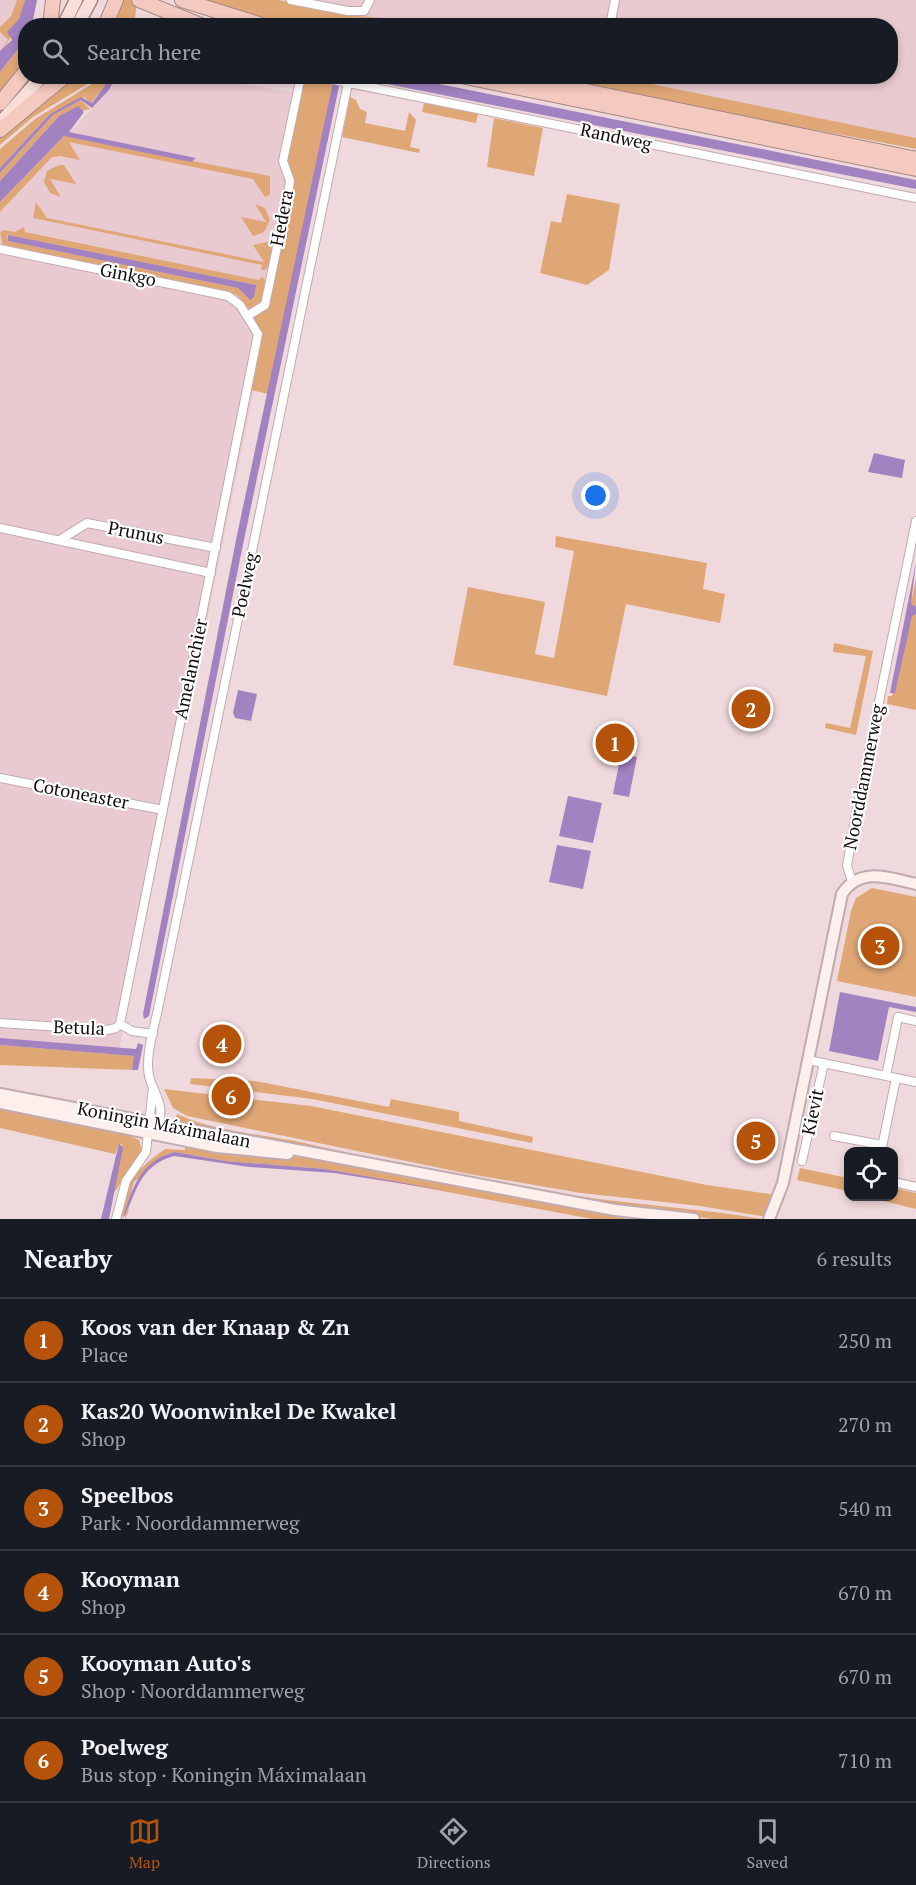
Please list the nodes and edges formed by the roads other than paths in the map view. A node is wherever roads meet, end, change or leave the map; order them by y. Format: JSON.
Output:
{"nodes":[{"id":1,"x":53,"y":0,"type":"edge"},
{"id":2,"x":76,"y":0,"type":"edge"},
{"id":3,"x":91,"y":0,"type":"edge"},
{"id":4,"x":139,"y":0,"type":"edge"},
{"id":5,"x":182,"y":0,"type":"edge"},
{"id":6,"x":291,"y":0,"type":"edge"},
{"id":7,"x":370,"y":0,"type":"edge"},
{"id":8,"x":615,"y":0,"type":"edge"},
{"id":9,"x":115,"y":2,"type":"edge"},
{"id":10,"x":51,"y":18,"type":"edge"},
{"id":11,"x":67,"y":18,"type":"edge"},
{"id":12,"x":81,"y":18,"type":"edge"},
{"id":13,"x":108,"y":18,"type":"edge"},
{"id":14,"x":183,"y":18,"type":"edge"},
{"id":15,"x":239,"y":18,"type":"edge"},
{"id":16,"x":612,"y":18,"type":"edge"},
{"id":17,"x":18,"y":81,"type":"edge"},
{"id":18,"x":23,"y":84,"type":"edge"},
{"id":19,"x":35,"y":84,"type":"edge"},
{"id":20,"x":55,"y":84,"type":"edge"},
{"id":21,"x":299,"y":84,"type":"edge"},
{"id":22,"x":346,"y":84,"type":"edge"},
{"id":23,"x":356,"y":84,"type":"edge"},
{"id":24,"x":500,"y":84,"type":"edge"},
{"id":25,"x":552,"y":84,"type":"edge"},
{"id":26,"x":0,"y":103,"type":"edge"},
{"id":27,"x":0,"y":112,"type":"edge"},
{"id":28,"x":0,"y":123,"type":"edge"},
{"id":29,"x":0,"y":130,"type":"edge"},
{"id":30,"x":916,"y":159,"type":"edge"},
{"id":31,"x":916,"y":169,"type":"edge"},
{"id":32,"x":916,"y":198,"type":"edge"},
{"id":33,"x":0,"y":249,"type":"edge"},
{"id":34,"x":247,"y":316,"type":"junction"},
{"id":35,"x":916,"y":521,"type":"edge"},
{"id":36,"x":0,"y":528,"type":"edge"},
{"id":37,"x":60,"y":540,"type":"junction"},
{"id":38,"x":216,"y":548,"type":"junction"},
{"id":39,"x":211,"y":573,"type":"junction"},
{"id":40,"x":0,"y":778,"type":"edge"},
{"id":41,"x":163,"y":810,"type":"junction"},
{"id":42,"x":852,"y":881,"type":"junction"},
{"id":43,"x":916,"y":884,"type":"edge"},
{"id":44,"x":916,"y":1021,"type":"edge"},
{"id":45,"x":0,"y":1023,"type":"edge"},
{"id":46,"x":120,"y":1024,"type":"junction"},
{"id":47,"x":153,"y":1034,"type":"junction"},
{"id":48,"x":808,"y":1060,"type":"junction"},
{"id":49,"x":824,"y":1063,"type":"junction"},
{"id":50,"x":886,"y":1076,"type":"junction"},
{"id":51,"x":896,"y":1078,"type":"junction"},
{"id":52,"x":916,"y":1082,"type":"edge"},
{"id":53,"x":0,"y":1094,"type":"edge"},
{"id":54,"x":0,"y":1103,"type":"edge"},
{"id":55,"x":152,"y":1126,"type":"junction"},
{"id":56,"x":834,"y":1136,"type":"dead end"},
{"id":57,"x":877,"y":1147,"type":"edge"},
{"id":58,"x":881,"y":1147,"type":"edge"},
{"id":59,"x":802,"y":1161,"type":"dead end"},
{"id":60,"x":898,"y":1183,"type":"edge"},
{"id":61,"x":916,"y":1187,"type":"edge"},
{"id":62,"x":777,"y":1206,"type":"junction"},
{"id":63,"x":615,"y":1210,"type":"junction"},
{"id":64,"x":116,"y":1219,"type":"edge"},
{"id":65,"x":644,"y":1219,"type":"edge"},
{"id":66,"x":694,"y":1219,"type":"edge"},
{"id":67,"x":770,"y":1219,"type":"edge"},
{"id":68,"x":776,"y":1219,"type":"edge"}],
"edges":[{"from":1,"to":10,"type":"highway"},
{"from":2,"to":11,"type":"main road"},
{"from":3,"to":12,"type":"main road"},
{"from":4,"to":14,"type":"highway"},
{"from":5,"to":15,"type":"highway"},
{"from":6,"to":7,"type":"street"},
{"from":8,"to":16,"type":"street"},
{"from":9,"to":13,"type":"highway"},
{"from":17,"to":26,"type":"highway"},
{"from":18,"to":27,"type":"main road"},
{"from":19,"to":28,"type":"main road"},
{"from":20,"to":29,"type":"highway"},
{"from":21,"to":34,"type":"street","name":"Hedera"},
{"from":22,"to":47,"type":"street","name":"Poelweg"},
{"from":23,"to":32,"type":"street","name":"Randweg"},
{"from":24,"to":31,"type":"highway"},
{"from":25,"to":30,"type":"highway"},
{"from":33,"to":34,"type":"street","name":"Ginkgo"},
{"from":34,"to":38,"type":"street","name":"Amelanchier"},
{"from":35,"to":42,"type":"street","name":"Noorddammerweg"},
{"from":36,"to":37,"type":"street","name":"Prunus"},
{"from":37,"to":38,"type":"street","name":"Prunus"},
{"from":37,"to":39,"type":"street","name":"Prunus"},
{"from":38,"to":39,"type":"street","name":"Amelanchier"},
{"from":39,"to":41,"type":"street","name":"Amelanchier"},
{"from":40,"to":41,"type":"street","name":"Cotoneaster"},
{"from":41,"to":46,"type":"street","name":"Amelanchier"},
{"from":42,"to":43,"type":"main road"},
{"from":42,"to":48,"type":"main road"},
{"from":44,"to":50,"type":"street"},
{"from":45,"to":46,"type":"street","name":"Betula"},
{"from":46,"to":47,"type":"street","name":"Betula"},
{"from":47,"to":55,"type":"street","name":"Poelweg"},
{"from":48,"to":49,"type":"street"},
{"from":48,"to":62,"type":"main road"},
{"from":49,"to":50,"type":"street"},
{"from":49,"to":59,"type":"street","name":"Kievit"},
{"from":50,"to":51,"type":"street"},
{"from":51,"to":52,"type":"street"},
{"from":51,"to":58,"type":"street"},
{"from":53,"to":55,"type":"main road","name":"Koningin Máximalaan"},
{"from":54,"to":55,"type":"main road","name":"Koningin Máximalaan"},
{"from":55,"to":63,"type":"main road","name":"Koningin Máximalaan"},
{"from":55,"to":64,"type":"street","name":"Poelweg"},
{"from":56,"to":57,"type":"street"},
{"from":60,"to":61,"type":"street"},
{"from":62,"to":67,"type":"main road"},
{"from":62,"to":68,"type":"main road"},
{"from":63,"to":65,"type":"main road","name":"Koningin Máximalaan"},
{"from":63,"to":66,"type":"main road","name":"Koningin Máximalaan"}]}
